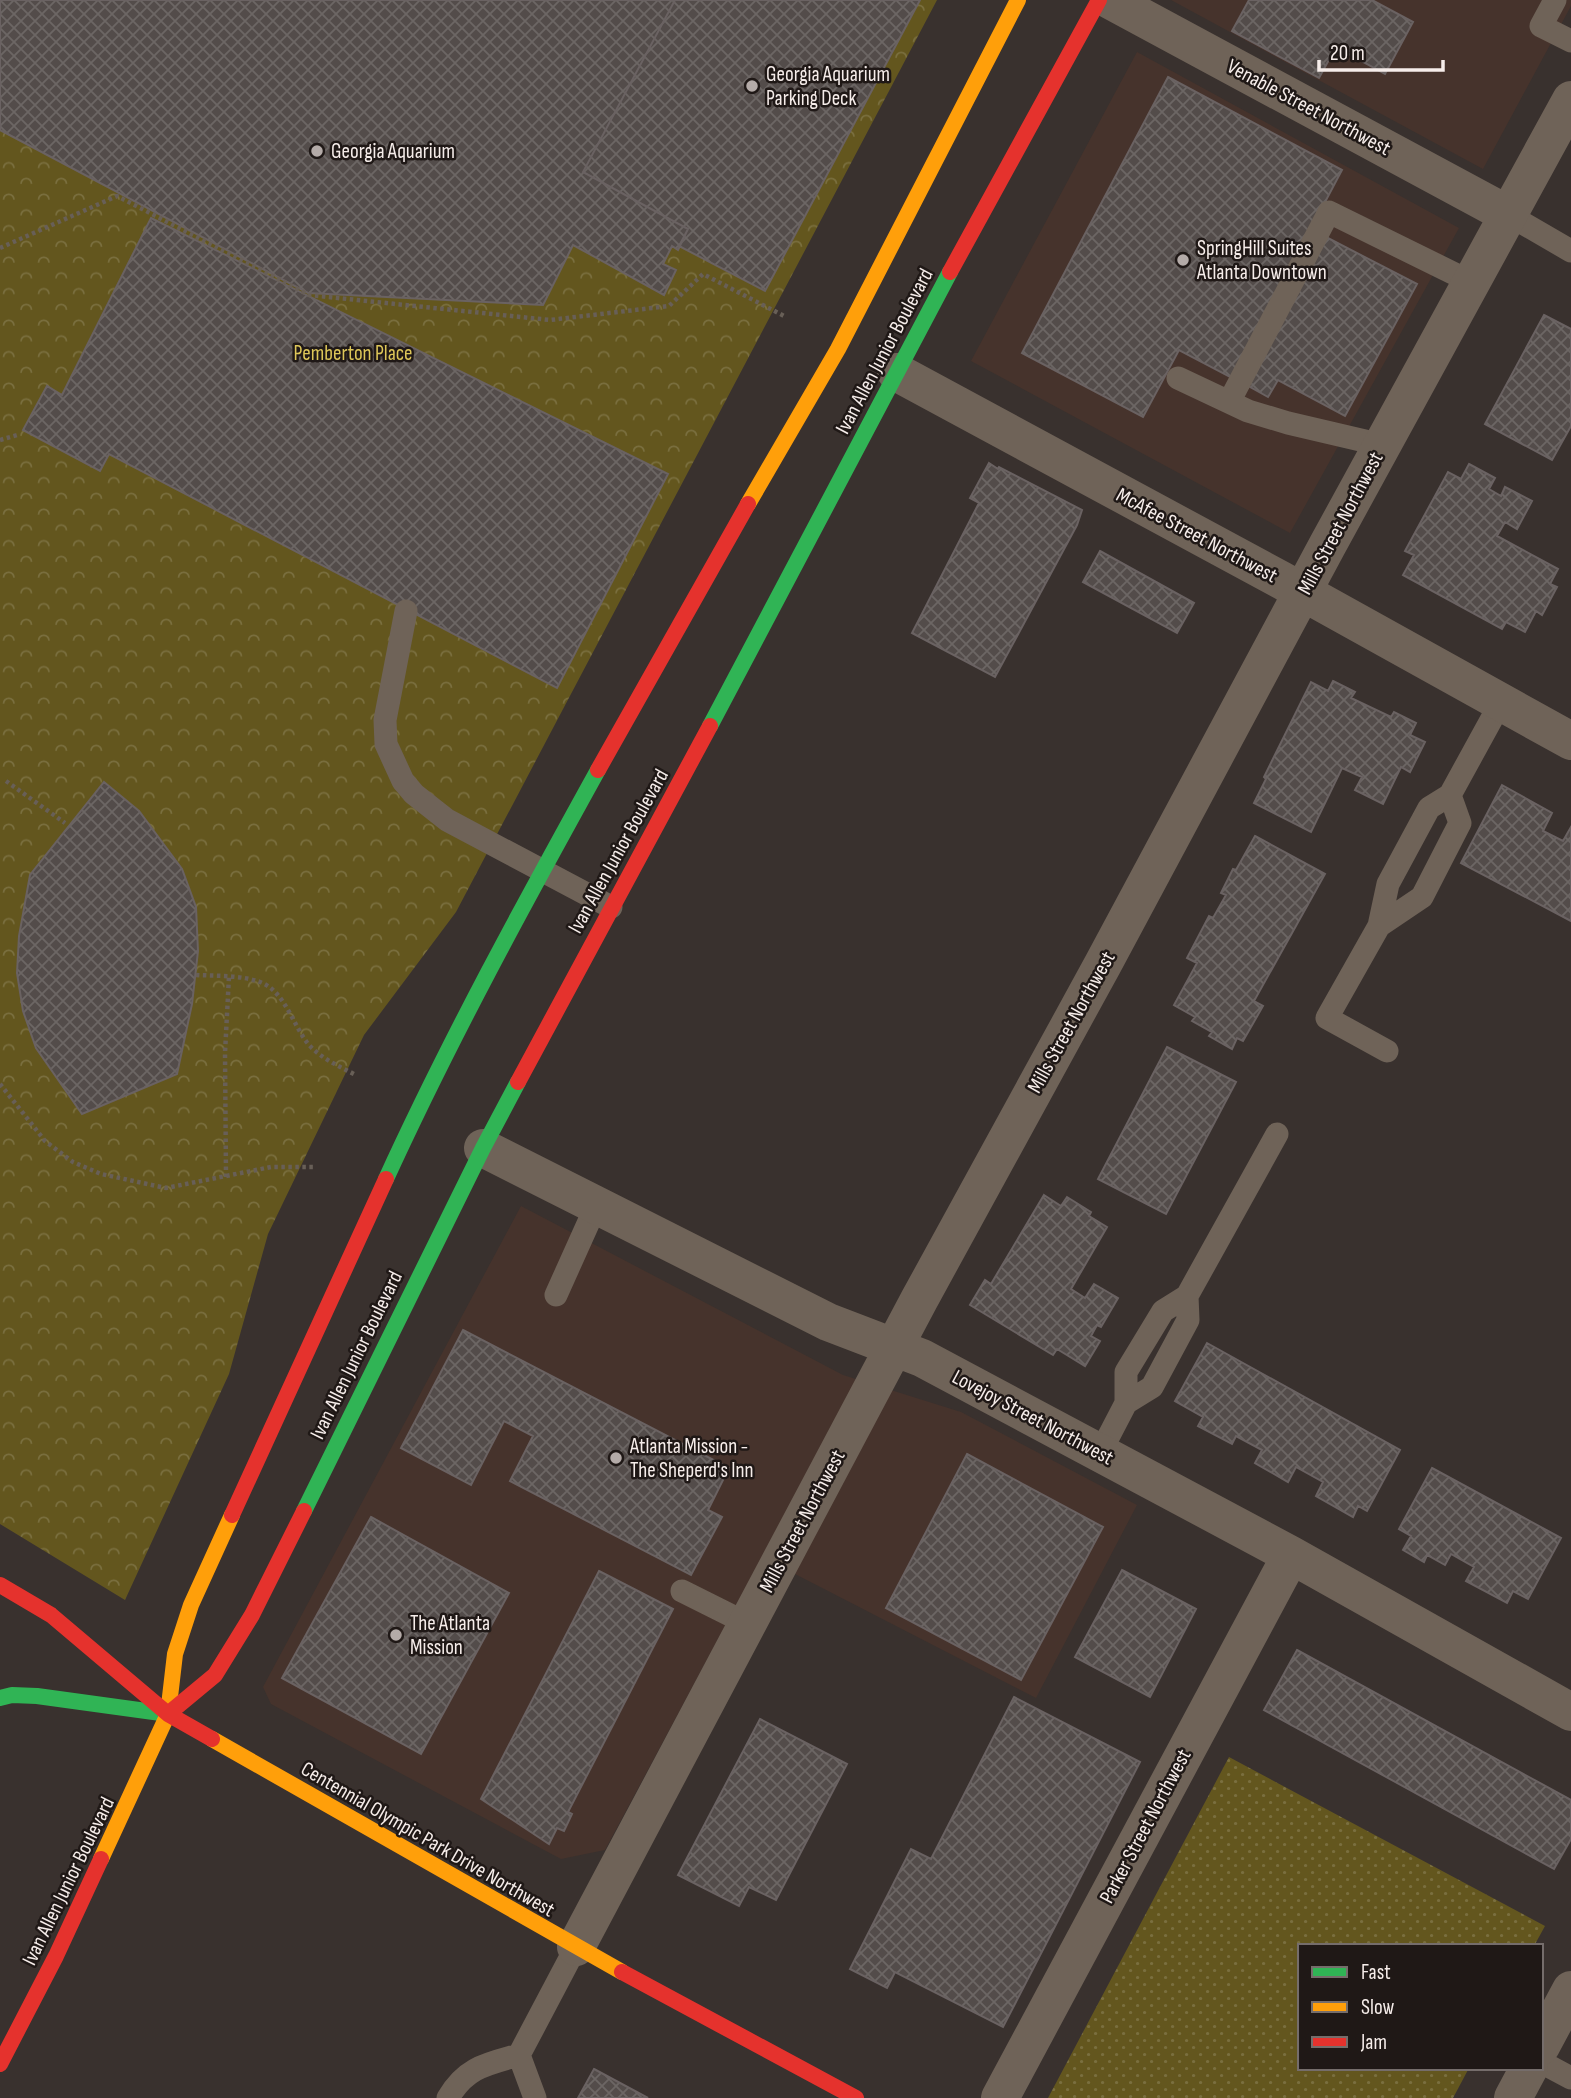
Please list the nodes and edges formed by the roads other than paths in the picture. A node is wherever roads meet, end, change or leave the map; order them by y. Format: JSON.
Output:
{"nodes":[{"id":1,"x":1018,"y":0,"type":"edge"},
{"id":2,"x":1099,"y":0,"type":"edge"},
{"id":3,"x":1110,"y":0,"type":"edge"},
{"id":4,"x":1555,"y":0,"type":"edge"},
{"id":5,"x":1571,"y":41,"type":"edge"},
{"id":6,"x":1571,"y":100,"type":"edge"},
{"id":7,"x":1507,"y":214,"type":"junction"},
{"id":8,"x":1571,"y":251,"type":"edge"},
{"id":9,"x":1471,"y":282,"type":"junction"},
{"id":10,"x":896,"y":372,"type":"junction"},
{"id":11,"x":1178,"y":378,"type":"dead end"},
{"id":12,"x":1229,"y":402,"type":"junction"},
{"id":13,"x":1382,"y":446,"type":"junction"},
{"id":14,"x":1303,"y":592,"type":"junction"},
{"id":15,"x":406,"y":611,"type":"dead end"},
{"id":16,"x":1501,"y":702,"type":"junction"},
{"id":17,"x":1571,"y":741,"type":"edge"},
{"id":18,"x":1450,"y":795,"type":"junction"},
{"id":19,"x":542,"y":871,"type":"junction"},
{"id":20,"x":611,"y":907,"type":"junction"},
{"id":21,"x":1379,"y":926,"type":"junction"},
{"id":22,"x":1387,"y":1051,"type":"dead end"},
{"id":23,"x":1277,"y":1134,"type":"dead end"},
{"id":24,"x":483,"y":1148,"type":"junction"},
{"id":25,"x":596,"y":1206,"type":"junction"},
{"id":26,"x":556,"y":1295,"type":"dead end"},
{"id":27,"x":894,"y":1347,"type":"junction"},
{"id":28,"x":1100,"y":1453,"type":"junction"},
{"id":29,"x":1291,"y":1555,"type":"junction"},
{"id":30,"x":0,"y":1585,"type":"edge"},
{"id":31,"x":682,"y":1591,"type":"dead end"},
{"id":32,"x":748,"y":1624,"type":"junction"},
{"id":33,"x":0,"y":1698,"type":"edge"},
{"id":34,"x":1571,"y":1712,"type":"edge"},
{"id":35,"x":168,"y":1714,"type":"junction"},
{"id":36,"x":576,"y":1947,"type":"junction"},
{"id":37,"x":1571,"y":1990,"type":"edge"},
{"id":38,"x":1543,"y":2042,"type":"edge"},
{"id":39,"x":519,"y":2055,"type":"junction"},
{"id":40,"x":1543,"y":2063,"type":"edge"},
{"id":41,"x":0,"y":2064,"type":"edge"},
{"id":42,"x":1529,"y":2070,"type":"edge"},
{"id":43,"x":815,"y":2076,"type":"junction"},
{"id":44,"x":1571,"y":2078,"type":"edge"},
{"id":45,"x":448,"y":2098,"type":"edge"},
{"id":46,"x":535,"y":2098,"type":"edge"},
{"id":47,"x":804,"y":2098,"type":"edge"},
{"id":48,"x":856,"y":2098,"type":"edge"},
{"id":49,"x":1000,"y":2098,"type":"edge"},
{"id":50,"x":1513,"y":2098,"type":"edge"}],
"edges":[{"from":1,"to":19,"type":"main road","name":"Ivan Allen Junior Boulevard"},
{"from":2,"to":10,"type":"main road","name":"Ivan Allen Junior Boulevard"},
{"from":3,"to":7,"type":"street","name":"Venable Street Northwest"},
{"from":4,"to":5,"type":"lane"},
{"from":6,"to":7,"type":"street","name":"Mills Street Northwest"},
{"from":7,"to":8,"type":"lane"},
{"from":7,"to":9,"type":"street","name":"Mills Street Northwest"},
{"from":9,"to":12,"type":"lane"},
{"from":9,"to":13,"type":"street","name":"Mills Street Northwest"},
{"from":10,"to":14,"type":"street","name":"McAfee Street Northwest"},
{"from":10,"to":20,"type":"main road","name":"Ivan Allen Junior Boulevard"},
{"from":11,"to":12,"type":"lane"},
{"from":12,"to":13,"type":"lane"},
{"from":13,"to":14,"type":"street","name":"Mills Street Northwest"},
{"from":14,"to":16,"type":"street","name":"McAfee Street Northwest"},
{"from":14,"to":27,"type":"street","name":"Mills Street Northwest"},
{"from":15,"to":19,"type":"lane"},
{"from":16,"to":17,"type":"street","name":"McAfee Street Northwest"},
{"from":16,"to":18,"type":"lane"},
{"from":18,"to":21,"type":"lane"},
{"from":18,"to":21,"type":"lane"},
{"from":19,"to":20,"type":"lane"},
{"from":19,"to":35,"type":"main road","name":"Ivan Allen Junior Boulevard"},
{"from":20,"to":24,"type":"main road","name":"Ivan Allen Junior Boulevard"},
{"from":21,"to":22,"type":"lane"},
{"from":23,"to":28,"type":"lane"},
{"from":24,"to":25,"type":"street","name":"Lovejoy Street Northwest"},
{"from":24,"to":35,"type":"main road","name":"Ivan Allen Junior Boulevard"},
{"from":25,"to":26,"type":"lane"},
{"from":25,"to":27,"type":"street","name":"Lovejoy Street Northwest"},
{"from":27,"to":28,"type":"street","name":"Lovejoy Street Northwest"},
{"from":27,"to":32,"type":"street","name":"Mills Street Northwest"},
{"from":28,"to":29,"type":"street","name":"Lovejoy Street Northwest"},
{"from":29,"to":34,"type":"street","name":"Lovejoy Street Northwest"},
{"from":29,"to":49,"type":"street","name":"Parker Street Northwest"},
{"from":30,"to":35,"type":"main road","name":"Centennial Olympic Park Drive Northwest"},
{"from":31,"to":32,"type":"lane"},
{"from":32,"to":36,"type":"street","name":"Mills Street Northwest"},
{"from":33,"to":35,"type":"main road"},
{"from":35,"to":36,"type":"main road","name":"Centennial Olympic Park Drive Northwest"},
{"from":35,"to":41,"type":"main road","name":"Ivan Allen Junior Boulevard"},
{"from":36,"to":39,"type":"lane"},
{"from":36,"to":43,"type":"main road","name":"Centennial Olympic Park Drive Northwest"},
{"from":37,"to":38,"type":"street"},
{"from":39,"to":45,"type":"lane"},
{"from":39,"to":46,"type":"lane"},
{"from":40,"to":44,"type":"lane"},
{"from":42,"to":50,"type":"street"},
{"from":43,"to":47,"type":"lane"},
{"from":43,"to":48,"type":"main road","name":"Centennial Olympic Park Drive Northwest"}]}
